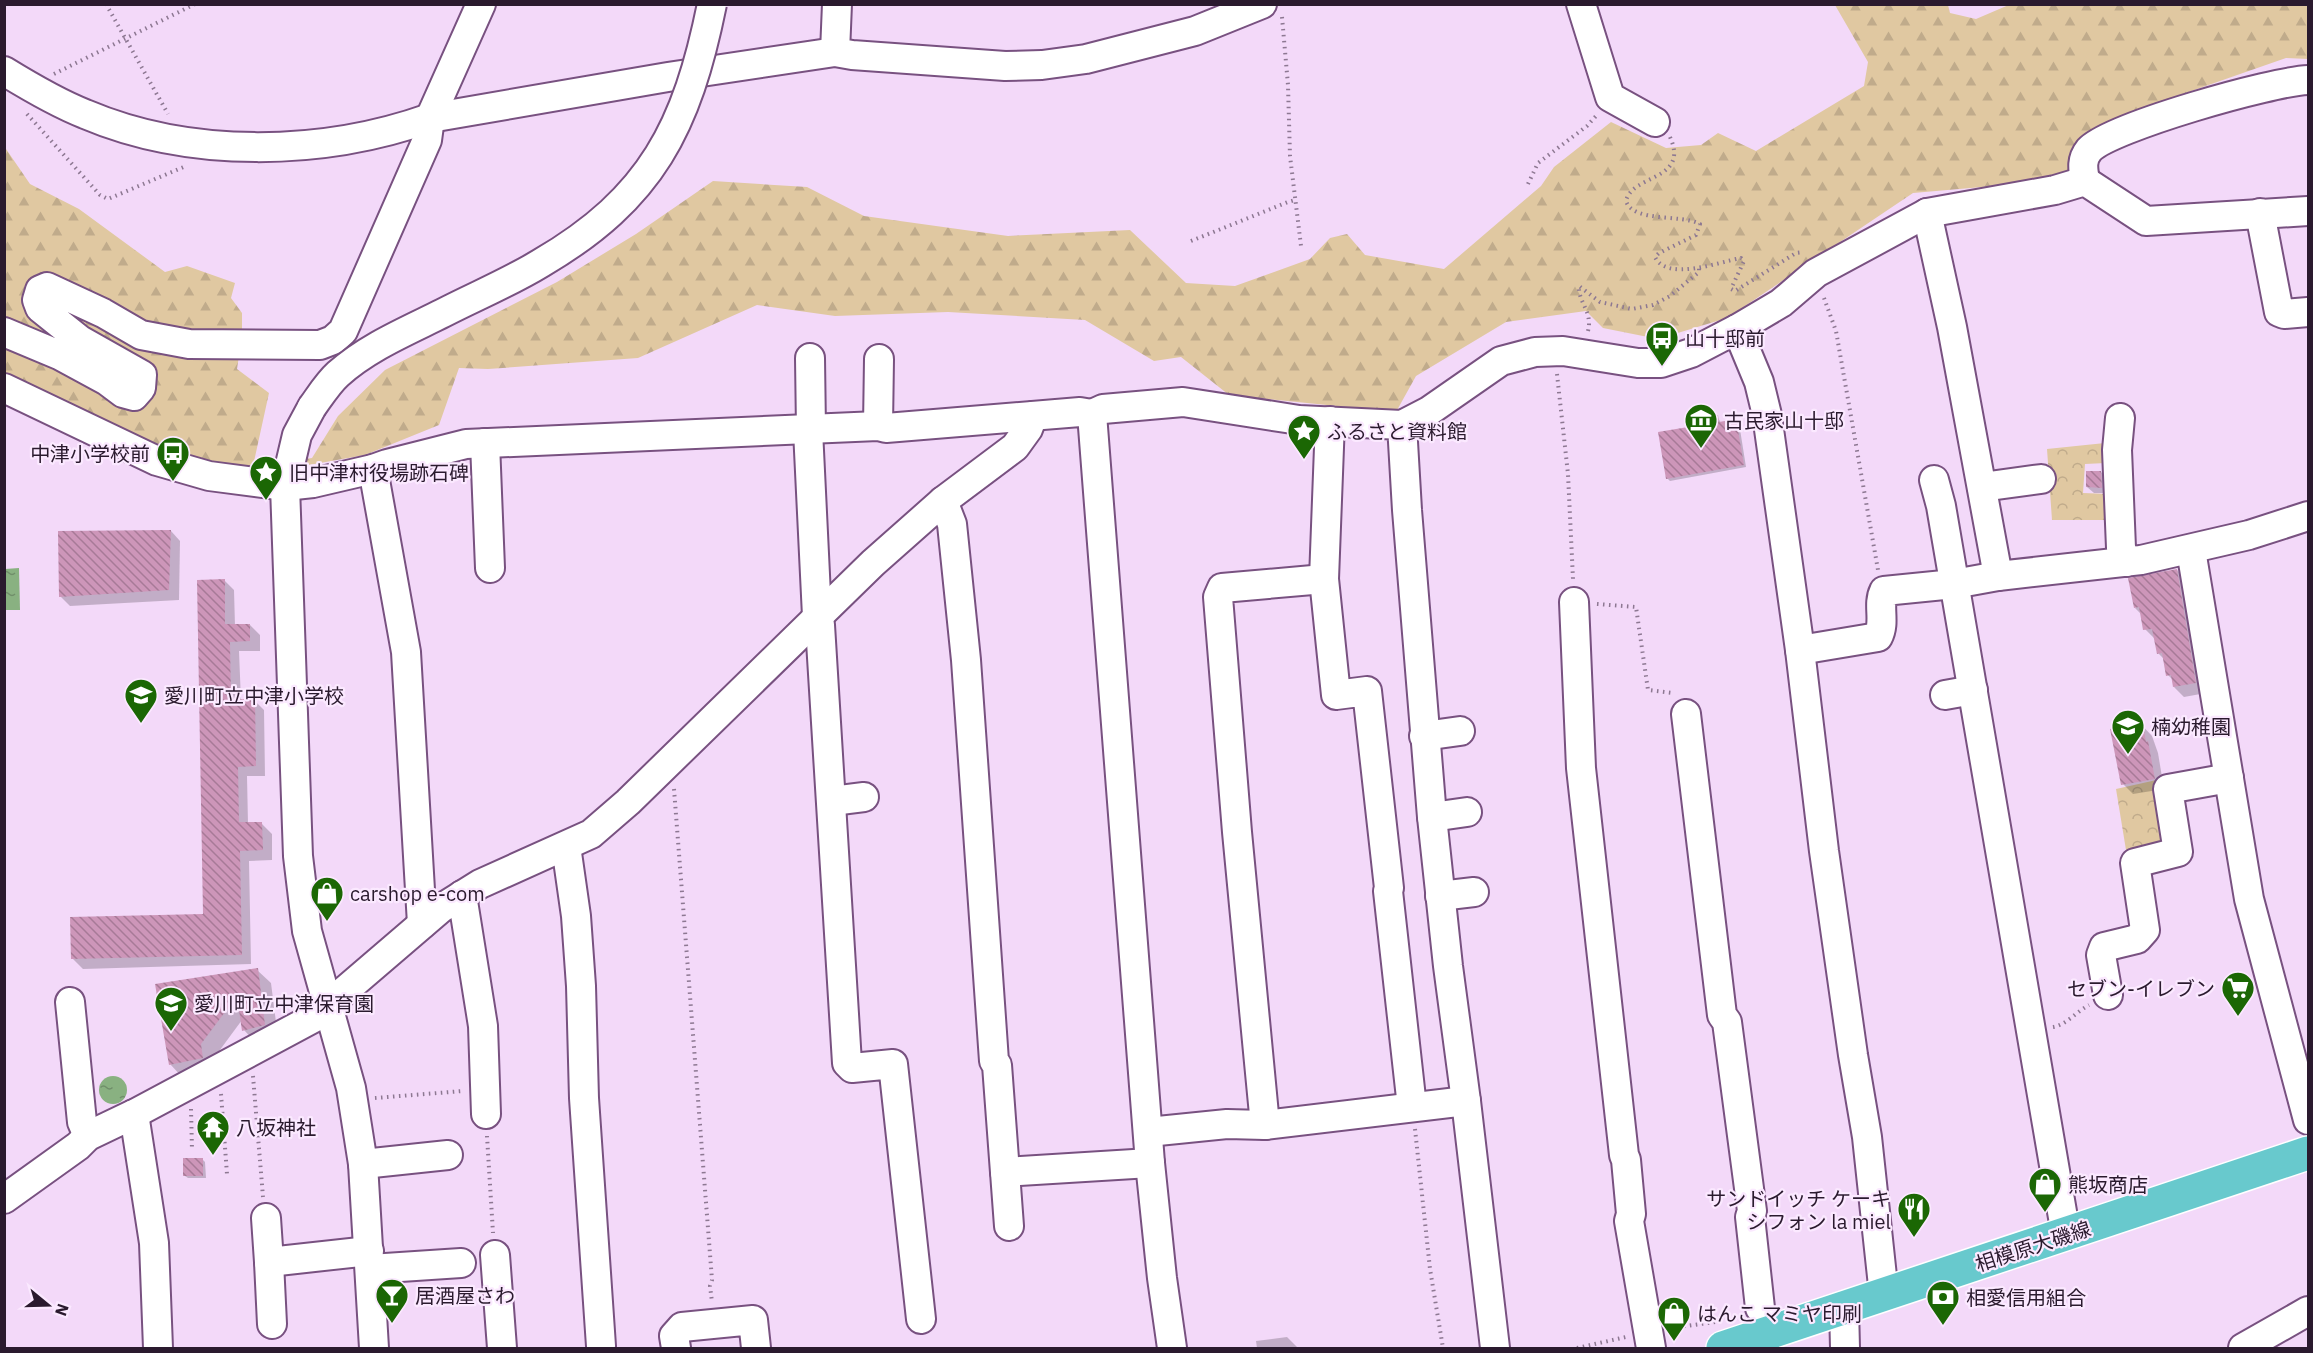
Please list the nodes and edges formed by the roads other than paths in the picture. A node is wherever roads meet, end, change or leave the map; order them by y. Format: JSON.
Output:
{"nodes":[{"id":1,"x":481,"y":4,"type":"edge"},
{"id":2,"x":712,"y":4,"type":"edge"},
{"id":3,"x":837,"y":4,"type":"edge"},
{"id":4,"x":1581,"y":4,"type":"edge"},
{"id":5,"x":1272,"y":10,"type":"edge"},
{"id":6,"x":835,"y":52,"type":"junction"},
{"id":7,"x":4,"y":70,"type":"edge"},
{"id":8,"x":2308,"y":80,"type":"edge"},
{"id":9,"x":430,"y":118,"type":"junction"},
{"id":10,"x":1655,"y":122,"type":"road end"},
{"id":11,"x":2085,"y":181,"type":"junction"},
{"id":12,"x":2308,"y":211,"type":"edge"},
{"id":13,"x":1927,"y":213,"type":"junction"},
{"id":14,"x":2260,"y":213,"type":"junction"},
{"id":15,"x":2308,"y":312,"type":"edge"},
{"id":16,"x":1737,"y":329,"type":"junction"},
{"id":17,"x":4,"y":332,"type":"edge"},
{"id":18,"x":879,"y":359,"type":"dead end"},
{"id":19,"x":814,"y":362,"type":"dead end"},
{"id":20,"x":7,"y":384,"type":"edge"},
{"id":21,"x":1092,"y":414,"type":"junction"},
{"id":22,"x":1033,"y":416,"type":"junction"},
{"id":23,"x":1330,"y":421,"type":"junction"},
{"id":24,"x":1402,"y":425,"type":"junction"},
{"id":25,"x":878,"y":426,"type":"junction"},
{"id":26,"x":809,"y":430,"type":"junction"},
{"id":27,"x":2125,"y":430,"type":"dead end"},
{"id":28,"x":485,"y":443,"type":"junction"},
{"id":29,"x":373,"y":469,"type":"junction"},
{"id":30,"x":2041,"y":479,"type":"dead end"},
{"id":31,"x":1934,"y":480,"type":"dead end"},
{"id":32,"x":285,"y":486,"type":"junction"},
{"id":33,"x":1982,"y":487,"type":"junction"},
{"id":34,"x":943,"y":501,"type":"junction"},
{"id":35,"x":2308,"y":516,"type":"edge"},
{"id":36,"x":2191,"y":550,"type":"junction"},
{"id":37,"x":494,"y":556,"type":"dead end"},
{"id":38,"x":2126,"y":562,"type":"junction"},
{"id":39,"x":1998,"y":576,"type":"junction"},
{"id":40,"x":1324,"y":579,"type":"junction"},
{"id":41,"x":1954,"y":584,"type":"junction"},
{"id":42,"x":1574,"y":602,"type":"road end"},
{"id":43,"x":817,"y":616,"type":"junction"},
{"id":44,"x":1800,"y":650,"type":"junction"},
{"id":45,"x":1973,"y":690,"type":"junction"},
{"id":46,"x":1945,"y":695,"type":"dead end"},
{"id":47,"x":1686,"y":714,"type":"road end"},
{"id":48,"x":1460,"y":731,"type":"dead end"},
{"id":49,"x":1424,"y":736,"type":"junction"},
{"id":50,"x":2229,"y":778,"type":"junction"},
{"id":51,"x":864,"y":797,"type":"dead end"},
{"id":52,"x":832,"y":801,"type":"junction"},
{"id":53,"x":1467,"y":812,"type":"dead end"},
{"id":54,"x":1432,"y":817,"type":"junction"},
{"id":55,"x":566,"y":846,"type":"junction"},
{"id":56,"x":1474,"y":892,"type":"dead end"},
{"id":57,"x":462,"y":895,"type":"junction"},
{"id":58,"x":1440,"y":896,"type":"junction"},
{"id":59,"x":422,"y":924,"type":"junction"},
{"id":60,"x":2108,"y":995,"type":"road end"},
{"id":61,"x":70,"y":1002,"type":"dead end"},
{"id":62,"x":328,"y":1005,"type":"junction"},
{"id":63,"x":1466,"y":1101,"type":"junction"},
{"id":64,"x":485,"y":1102,"type":"road end"},
{"id":65,"x":1412,"y":1107,"type":"junction"},
{"id":66,"x":134,"y":1114,"type":"junction"},
{"id":67,"x":2308,"y":1120,"type":"edge"},
{"id":68,"x":1265,"y":1125,"type":"junction"},
{"id":69,"x":1148,"y":1132,"type":"junction"},
{"id":70,"x":88,"y":1136,"type":"junction"},
{"id":71,"x":2308,"y":1154,"type":"edge"},
{"id":72,"x":448,"y":1155,"type":"dead end"},
{"id":73,"x":1150,"y":1163,"type":"junction"},
{"id":74,"x":363,"y":1164,"type":"junction"},
{"id":75,"x":1005,"y":1172,"type":"junction"},
{"id":76,"x":4,"y":1199,"type":"edge"},
{"id":77,"x":266,"y":1218,"type":"road end"},
{"id":78,"x":1009,"y":1226,"type":"dead end"},
{"id":79,"x":2066,"y":1235,"type":"junction"},
{"id":80,"x":495,"y":1255,"type":"road end"},
{"id":81,"x":369,"y":1260,"type":"junction"},
{"id":82,"x":269,"y":1262,"type":"junction"},
{"id":83,"x":452,"y":1268,"type":"dead end"},
{"id":84,"x":1884,"y":1295,"type":"junction"},
{"id":85,"x":915,"y":1307,"type":"dead end"},
{"id":86,"x":1844,"y":1307,"type":"junction"},
{"id":87,"x":1760,"y":1308,"type":"dead end"},
{"id":88,"x":2308,"y":1311,"type":"edge"},
{"id":89,"x":272,"y":1324,"type":"dead end"},
{"id":90,"x":502,"y":1345,"type":"edge"},
{"id":91,"x":601,"y":1346,"type":"dead end"},
{"id":92,"x":158,"y":1348,"type":"edge"},
{"id":93,"x":374,"y":1348,"type":"edge"},
{"id":94,"x":676,"y":1348,"type":"edge"},
{"id":95,"x":756,"y":1348,"type":"edge"},
{"id":96,"x":1172,"y":1348,"type":"edge"},
{"id":97,"x":1495,"y":1348,"type":"edge"},
{"id":98,"x":1651,"y":1348,"type":"edge"},
{"id":99,"x":1723,"y":1348,"type":"edge"},
{"id":100,"x":1845,"y":1348,"type":"edge"},
{"id":101,"x":2243,"y":1348,"type":"edge"}],
"edges":[{"from":1,"to":9,"type":"street"},
{"from":2,"to":32,"type":"street","bridge":true},
{"from":3,"to":6,"type":"street"},
{"from":4,"to":10,"type":"street"},
{"from":5,"to":6,"type":"street"},
{"from":6,"to":9,"type":"street"},
{"from":7,"to":9,"type":"street"},
{"from":8,"to":11,"type":"street"},
{"from":9,"to":17,"type":"street"},
{"from":11,"to":13,"type":"street"},
{"from":11,"to":14,"type":"street"},
{"from":12,"to":14,"type":"street"},
{"from":13,"to":16,"type":"street"},
{"from":13,"to":33,"type":"street"},
{"from":14,"to":15,"type":"street"},
{"from":16,"to":24,"type":"street"},
{"from":16,"to":44,"type":"street"},
{"from":18,"to":25,"type":"street"},
{"from":19,"to":26,"type":"street"},
{"from":20,"to":32,"type":"street"},
{"from":21,"to":22,"type":"street"},
{"from":21,"to":23,"type":"street"},
{"from":21,"to":69,"type":"street"},
{"from":22,"to":25,"type":"street"},
{"from":22,"to":34,"type":"street"},
{"from":23,"to":24,"type":"street"},
{"from":23,"to":40,"type":"street"},
{"from":24,"to":49,"type":"street"},
{"from":25,"to":26,"type":"street"},
{"from":26,"to":28,"type":"street"},
{"from":26,"to":43,"type":"street"},
{"from":27,"to":38,"type":"street"},
{"from":28,"to":29,"type":"street"},
{"from":28,"to":37,"type":"street"},
{"from":29,"to":32,"type":"street"},
{"from":29,"to":59,"type":"street"},
{"from":30,"to":33,"type":"street"},
{"from":31,"to":41,"type":"street"},
{"from":32,"to":62,"type":"street"},
{"from":33,"to":39,"type":"street"},
{"from":34,"to":43,"type":"street"},
{"from":34,"to":75,"type":"street"},
{"from":35,"to":36,"type":"street"},
{"from":36,"to":38,"type":"street"},
{"from":36,"to":50,"type":"street"},
{"from":38,"to":39,"type":"street"},
{"from":39,"to":41,"type":"street"},
{"from":40,"to":65,"type":"street"},
{"from":40,"to":68,"type":"street"},
{"from":41,"to":44,"type":"street"},
{"from":41,"to":45,"type":"street"},
{"from":42,"to":98,"type":"street"},
{"from":43,"to":52,"type":"street"},
{"from":43,"to":55,"type":"street"},
{"from":44,"to":84,"type":"street"},
{"from":45,"to":46,"type":"street"},
{"from":45,"to":79,"type":"street"},
{"from":47,"to":87,"type":"street"},
{"from":48,"to":49,"type":"street"},
{"from":49,"to":54,"type":"street"},
{"from":50,"to":60,"type":"street"},
{"from":50,"to":67,"type":"street"},
{"from":51,"to":52,"type":"street"},
{"from":52,"to":85,"type":"street"},
{"from":53,"to":54,"type":"street"},
{"from":54,"to":58,"type":"street"},
{"from":55,"to":57,"type":"street"},
{"from":55,"to":91,"type":"street"},
{"from":56,"to":58,"type":"street"},
{"from":57,"to":59,"type":"street"},
{"from":57,"to":64,"type":"street"},
{"from":58,"to":63,"type":"street"},
{"from":59,"to":62,"type":"street"},
{"from":61,"to":70,"type":"street"},
{"from":62,"to":66,"type":"street"},
{"from":62,"to":74,"type":"street"},
{"from":63,"to":65,"type":"street"},
{"from":63,"to":97,"type":"street"},
{"from":65,"to":68,"type":"street"},
{"from":66,"to":70,"type":"street"},
{"from":66,"to":92,"type":"street"},
{"from":68,"to":69,"type":"street"},
{"from":69,"to":73,"type":"street"},
{"from":70,"to":76,"type":"street"},
{"from":71,"to":79,"type":"main road","name":"相模原大磯線"},
{"from":72,"to":74,"type":"street"},
{"from":73,"to":75,"type":"street"},
{"from":73,"to":96,"type":"street"},
{"from":74,"to":81,"type":"street"},
{"from":75,"to":78,"type":"street"},
{"from":77,"to":82,"type":"street"},
{"from":79,"to":84,"type":"main road","name":"相模原大磯線"},
{"from":80,"to":90,"type":"street"},
{"from":81,"to":82,"type":"street"},
{"from":81,"to":83,"type":"street"},
{"from":81,"to":93,"type":"street"},
{"from":82,"to":89,"type":"street"},
{"from":84,"to":86,"type":"main road","name":"相模原大磯線"},
{"from":86,"to":99,"type":"main road","name":"相模原大磯線"},
{"from":86,"to":100,"type":"street"},
{"from":88,"to":101,"type":"street"},
{"from":94,"to":95,"type":"street"}]}
